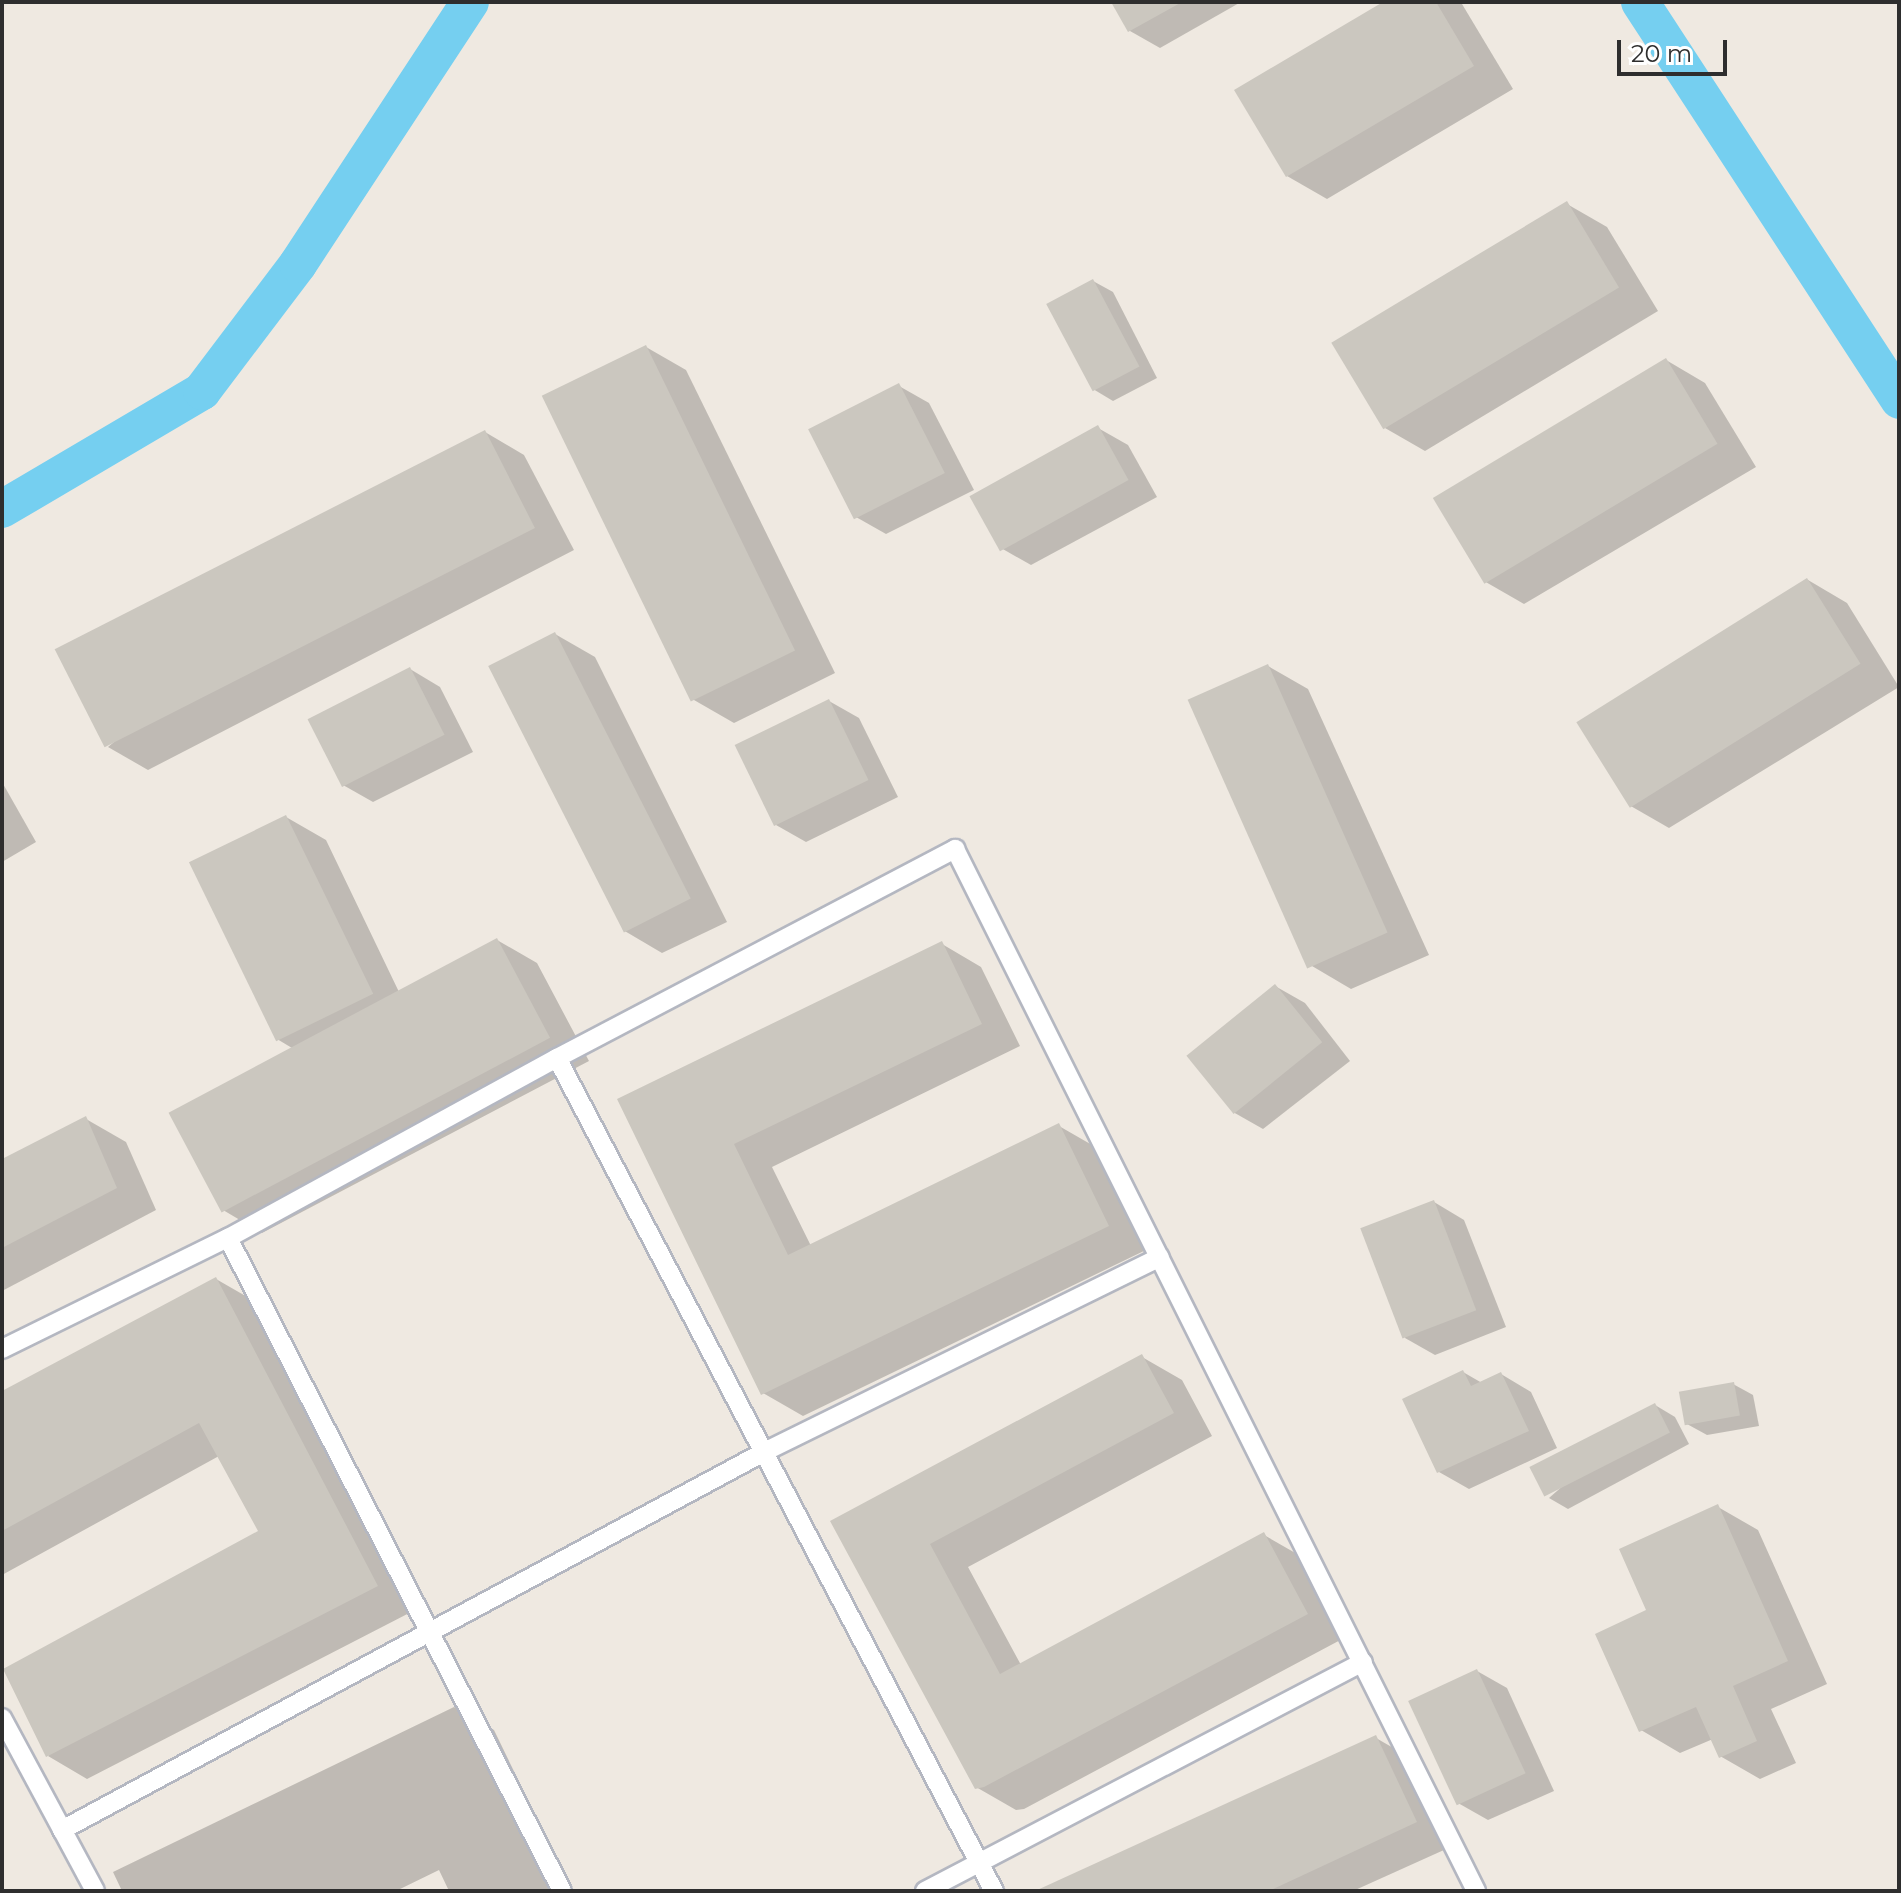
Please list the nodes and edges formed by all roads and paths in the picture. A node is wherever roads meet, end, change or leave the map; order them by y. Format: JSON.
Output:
{"nodes":[{"id":1,"x":557,"y":1058,"type":"junction"},
{"id":2,"x":228,"y":1238,"type":"junction"},
{"id":3,"x":1160,"y":1257,"type":"junction"},
{"id":4,"x":2,"y":1349,"type":"edge"},
{"id":5,"x":764,"y":1452,"type":"junction"},
{"id":6,"x":430,"y":1634,"type":"junction"},
{"id":7,"x":1363,"y":1662,"type":"junction"},
{"id":8,"x":2,"y":1718,"type":"edge"},
{"id":9,"x":62,"y":1830,"type":"junction"},
{"id":10,"x":979,"y":1863,"type":"junction"},
{"id":11,"x":95,"y":1891,"type":"edge"},
{"id":12,"x":562,"y":1891,"type":"edge"},
{"id":13,"x":925,"y":1891,"type":"edge"},
{"id":14,"x":994,"y":1891,"type":"edge"},
{"id":15,"x":1476,"y":1891,"type":"edge"}],
"edges":[{"from":1,"to":2,"type":"lane"},
{"from":1,"to":3,"type":"lane"},
{"from":1,"to":5,"type":"lane"},
{"from":2,"to":4,"type":"lane"},
{"from":2,"to":6,"type":"lane"},
{"from":3,"to":5,"type":"lane"},
{"from":3,"to":7,"type":"lane"},
{"from":5,"to":6,"type":"lane"},
{"from":5,"to":10,"type":"lane"},
{"from":6,"to":9,"type":"lane"},
{"from":6,"to":12,"type":"lane"},
{"from":7,"to":10,"type":"lane"},
{"from":7,"to":15,"type":"lane"},
{"from":8,"to":9,"type":"lane"},
{"from":9,"to":11,"type":"lane"},
{"from":10,"to":13,"type":"lane"},
{"from":10,"to":14,"type":"lane"}]}
